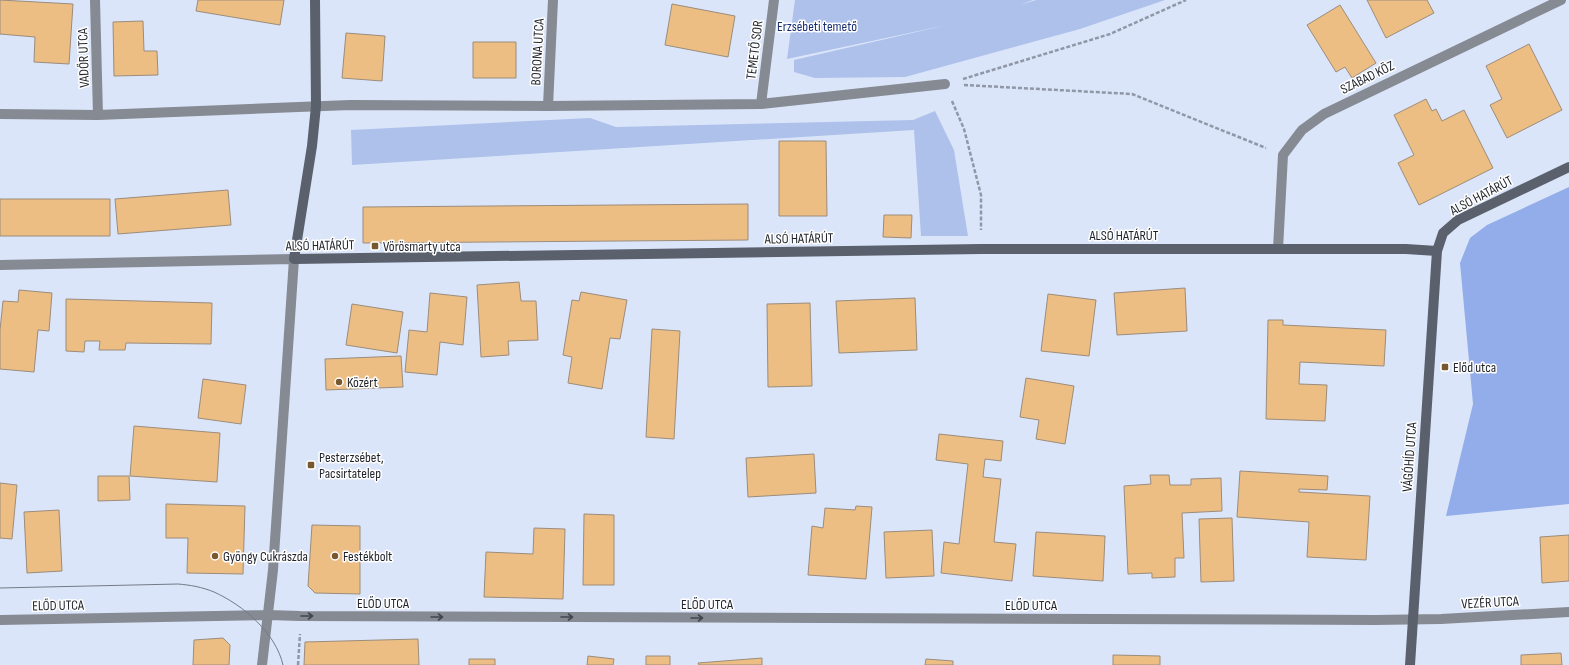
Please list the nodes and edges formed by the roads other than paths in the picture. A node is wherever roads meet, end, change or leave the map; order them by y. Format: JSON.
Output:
{"nodes":[{"id":1,"x":96,"y":0,"type":"edge"},
{"id":2,"x":315,"y":0,"type":"edge"},
{"id":3,"x":553,"y":0,"type":"edge"},
{"id":4,"x":774,"y":0,"type":"edge"},
{"id":5,"x":1561,"y":0,"type":"edge"},
{"id":6,"x":945,"y":84,"type":"road end"},
{"id":7,"x":761,"y":104,"type":"junction"},
{"id":8,"x":316,"y":106,"type":"junction"},
{"id":9,"x":548,"y":106,"type":"junction"},
{"id":10,"x":0,"y":114,"type":"edge"},
{"id":11,"x":98,"y":114,"type":"junction"},
{"id":12,"x":1569,"y":166,"type":"edge"},
{"id":13,"x":1278,"y":249,"type":"junction"},
{"id":14,"x":1436,"y":252,"type":"junction"},
{"id":15,"x":294,"y":259,"type":"junction"},
{"id":16,"x":0,"y":265,"type":"edge"},
{"id":17,"x":1569,"y":612,"type":"edge"},
{"id":18,"x":268,"y":615,"type":"junction"},
{"id":19,"x":0,"y":620,"type":"edge"},
{"id":20,"x":1413,"y":620,"type":"junction"},
{"id":21,"x":262,"y":665,"type":"edge"},
{"id":22,"x":1410,"y":665,"type":"edge"}],
"edges":[{"from":1,"to":11,"type":"street","name":"VADŐR UTCA"},
{"from":2,"to":8,"type":"street"},
{"from":3,"to":9,"type":"street","name":"BORONA UTCA"},
{"from":4,"to":7,"type":"street","name":"TEMETŐ SOR"},
{"from":5,"to":13,"type":"street","name":"SZABAD KÖZ"},
{"from":6,"to":7,"type":"street"},
{"from":7,"to":9,"type":"street"},
{"from":8,"to":9,"type":"street"},
{"from":8,"to":11,"type":"street"},
{"from":8,"to":15,"type":"street"},
{"from":10,"to":11,"type":"street"},
{"from":12,"to":14,"type":"street","name":"ALSÓ HATÁRÚT"},
{"from":13,"to":14,"type":"street","name":"ALSÓ HATÁRÚT"},
{"from":13,"to":15,"type":"street","name":"ALSÓ HATÁRÚT"},
{"from":14,"to":20,"type":"street","name":"VÁGÓHÍD UTCA"},
{"from":15,"to":16,"type":"street","name":"ALSÓ HATÁRÚT"},
{"from":15,"to":18,"type":"street"},
{"from":17,"to":20,"type":"street","name":"VEZÉR UTCA"},
{"from":18,"to":19,"type":"street","name":"ELŐD UTCA"},
{"from":18,"to":20,"type":"street","name":"ELŐD UTCA","one_way":true},
{"from":18,"to":21,"type":"street"},
{"from":20,"to":22,"type":"street","name":"VÁGÓHÍD UTCA"}]}
